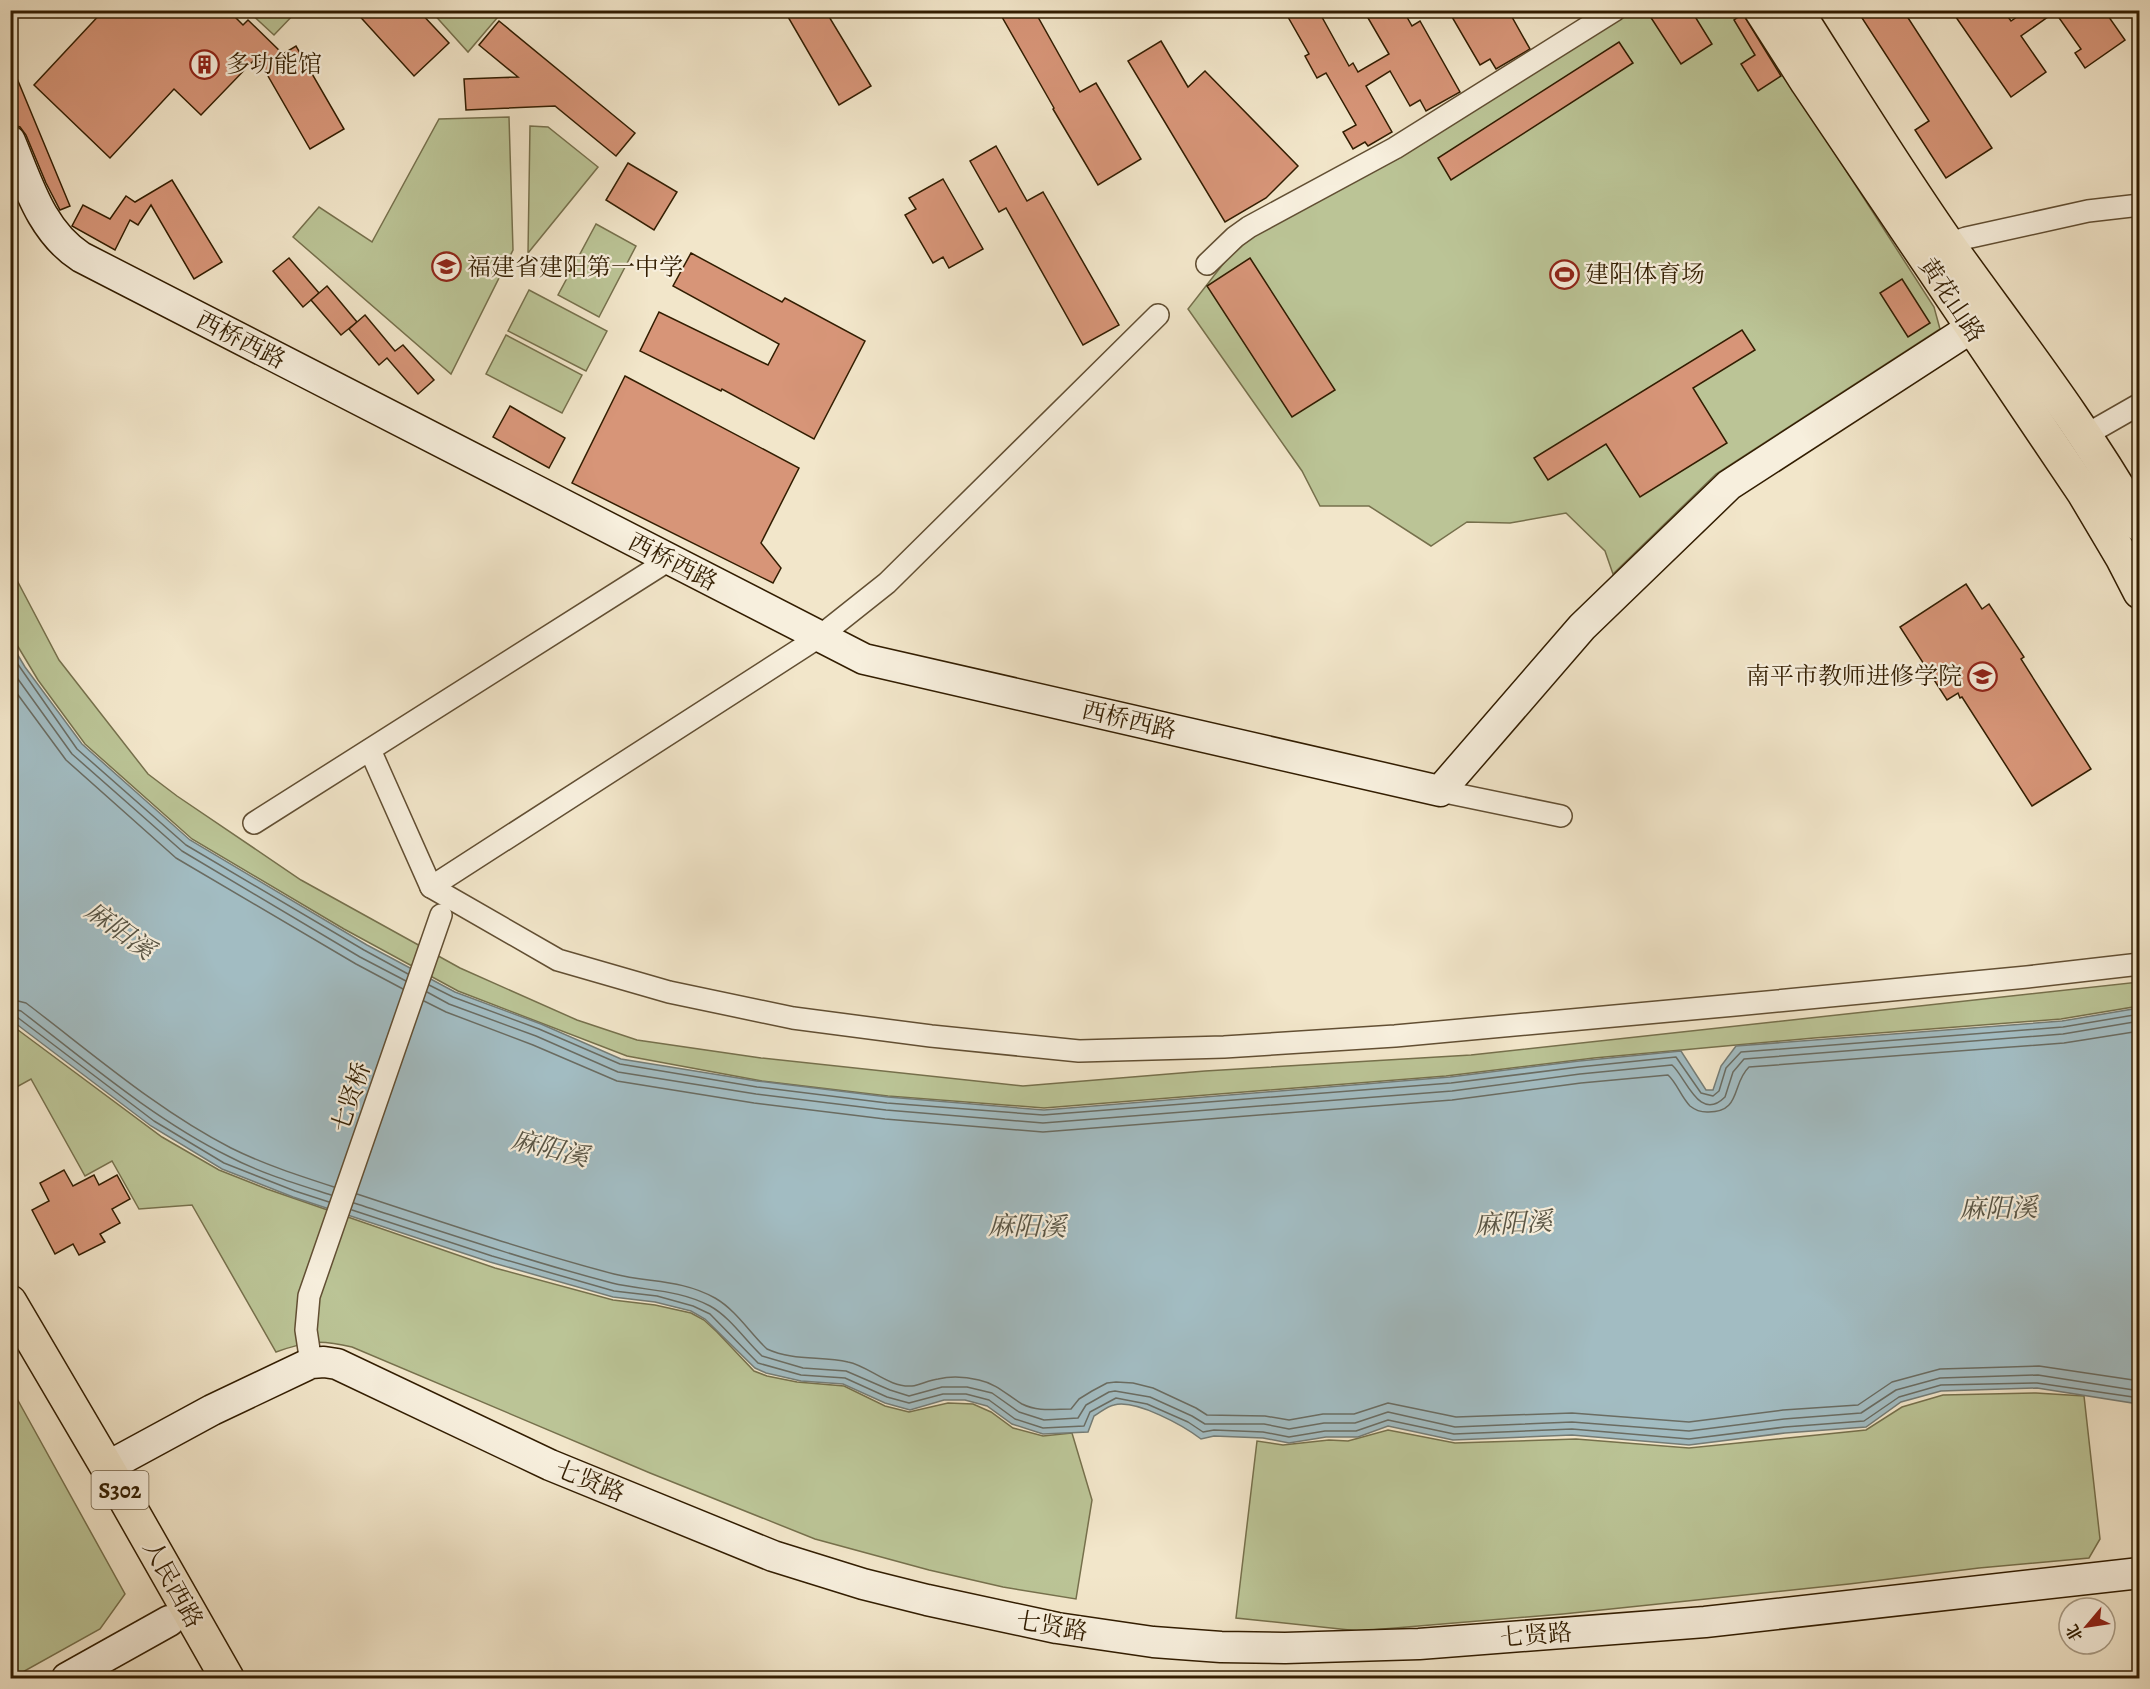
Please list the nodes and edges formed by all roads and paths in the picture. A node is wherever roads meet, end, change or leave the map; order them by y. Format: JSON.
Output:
{"nodes":[{"id":1,"x":1615,"y":10,"type":"edge"},
{"id":2,"x":1761,"y":10,"type":"edge"},
{"id":3,"x":1797,"y":10,"type":"edge"},
{"id":4,"x":10,"y":141,"type":"edge"},
{"id":5,"x":2139,"y":205,"type":"edge"},
{"id":6,"x":1949,"y":244,"type":"junction"},
{"id":7,"x":1207,"y":264,"type":"dead end"},
{"id":8,"x":1158,"y":315,"type":"dead end"},
{"id":9,"x":1971,"y":328,"type":"junction"},
{"id":10,"x":2139,"y":404,"type":"edge"},
{"id":11,"x":2084,"y":436,"type":"junction"},
{"id":12,"x":2139,"y":525,"type":"edge"},
{"id":13,"x":669,"y":560,"type":"junction"},
{"id":14,"x":2139,"y":592,"type":"edge"},
{"id":15,"x":819,"y":637,"type":"junction"},
{"id":16,"x":370,"y":750,"type":"junction"},
{"id":17,"x":1440,"y":791,"type":"junction"},
{"id":18,"x":1561,"y":816,"type":"dead end"},
{"id":19,"x":254,"y":824,"type":"dead end"},
{"id":20,"x":431,"y":887,"type":"junction"},
{"id":21,"x":441,"y":915,"type":"dead end"},
{"id":22,"x":2139,"y":964,"type":"edge"},
{"id":23,"x":10,"y":1302,"type":"edge"},
{"id":24,"x":10,"y":1341,"type":"edge"},
{"id":25,"x":311,"y":1363,"type":"junction"},
{"id":26,"x":107,"y":1467,"type":"junction"},
{"id":27,"x":2139,"y":1573,"type":"edge"},
{"id":28,"x":169,"y":1621,"type":"junction"},
{"id":29,"x":67,"y":1678,"type":"edge"},
{"id":30,"x":201,"y":1678,"type":"edge"},
{"id":31,"x":227,"y":1678,"type":"edge"}],
"edges":[{"from":1,"to":7,"type":"street"},
{"from":2,"to":9,"type":"main road","name":"黄花山路"},
{"from":3,"to":6,"type":"main road","name":"黄花山路"},
{"from":4,"to":13,"type":"main road","name":"西桥西路"},
{"from":5,"to":6,"type":"street"},
{"from":6,"to":11,"type":"main road","name":"黄花山路"},
{"from":8,"to":15,"type":"street"},
{"from":9,"to":14,"type":"main road","name":"黄花山路"},
{"from":9,"to":17,"type":"main road"},
{"from":10,"to":11,"type":"street"},
{"from":11,"to":12,"type":"main road","name":"黄花山路"},
{"from":13,"to":15,"type":"main road","name":"西桥西路"},
{"from":13,"to":16,"type":"street"},
{"from":15,"to":17,"type":"main road","name":"西桥西路"},
{"from":15,"to":20,"type":"street"},
{"from":16,"to":19,"type":"street"},
{"from":16,"to":20,"type":"street"},
{"from":17,"to":18,"type":"street"},
{"from":20,"to":22,"type":"street"},
{"from":21,"to":25,"type":"street","name":"七贤桥"},
{"from":23,"to":26,"type":"main road","name":"人民西路","number":"S302"},
{"from":24,"to":28,"type":"main road","name":"人民西路","number":"S302"},
{"from":25,"to":26,"type":"main road"},
{"from":25,"to":27,"type":"main road","name":"七贤路"},
{"from":26,"to":31,"type":"main road","name":"人民西路","number":"S302"},
{"from":28,"to":29,"type":"main road"},
{"from":28,"to":30,"type":"main road","name":"人民西路","number":"S302"}]}
